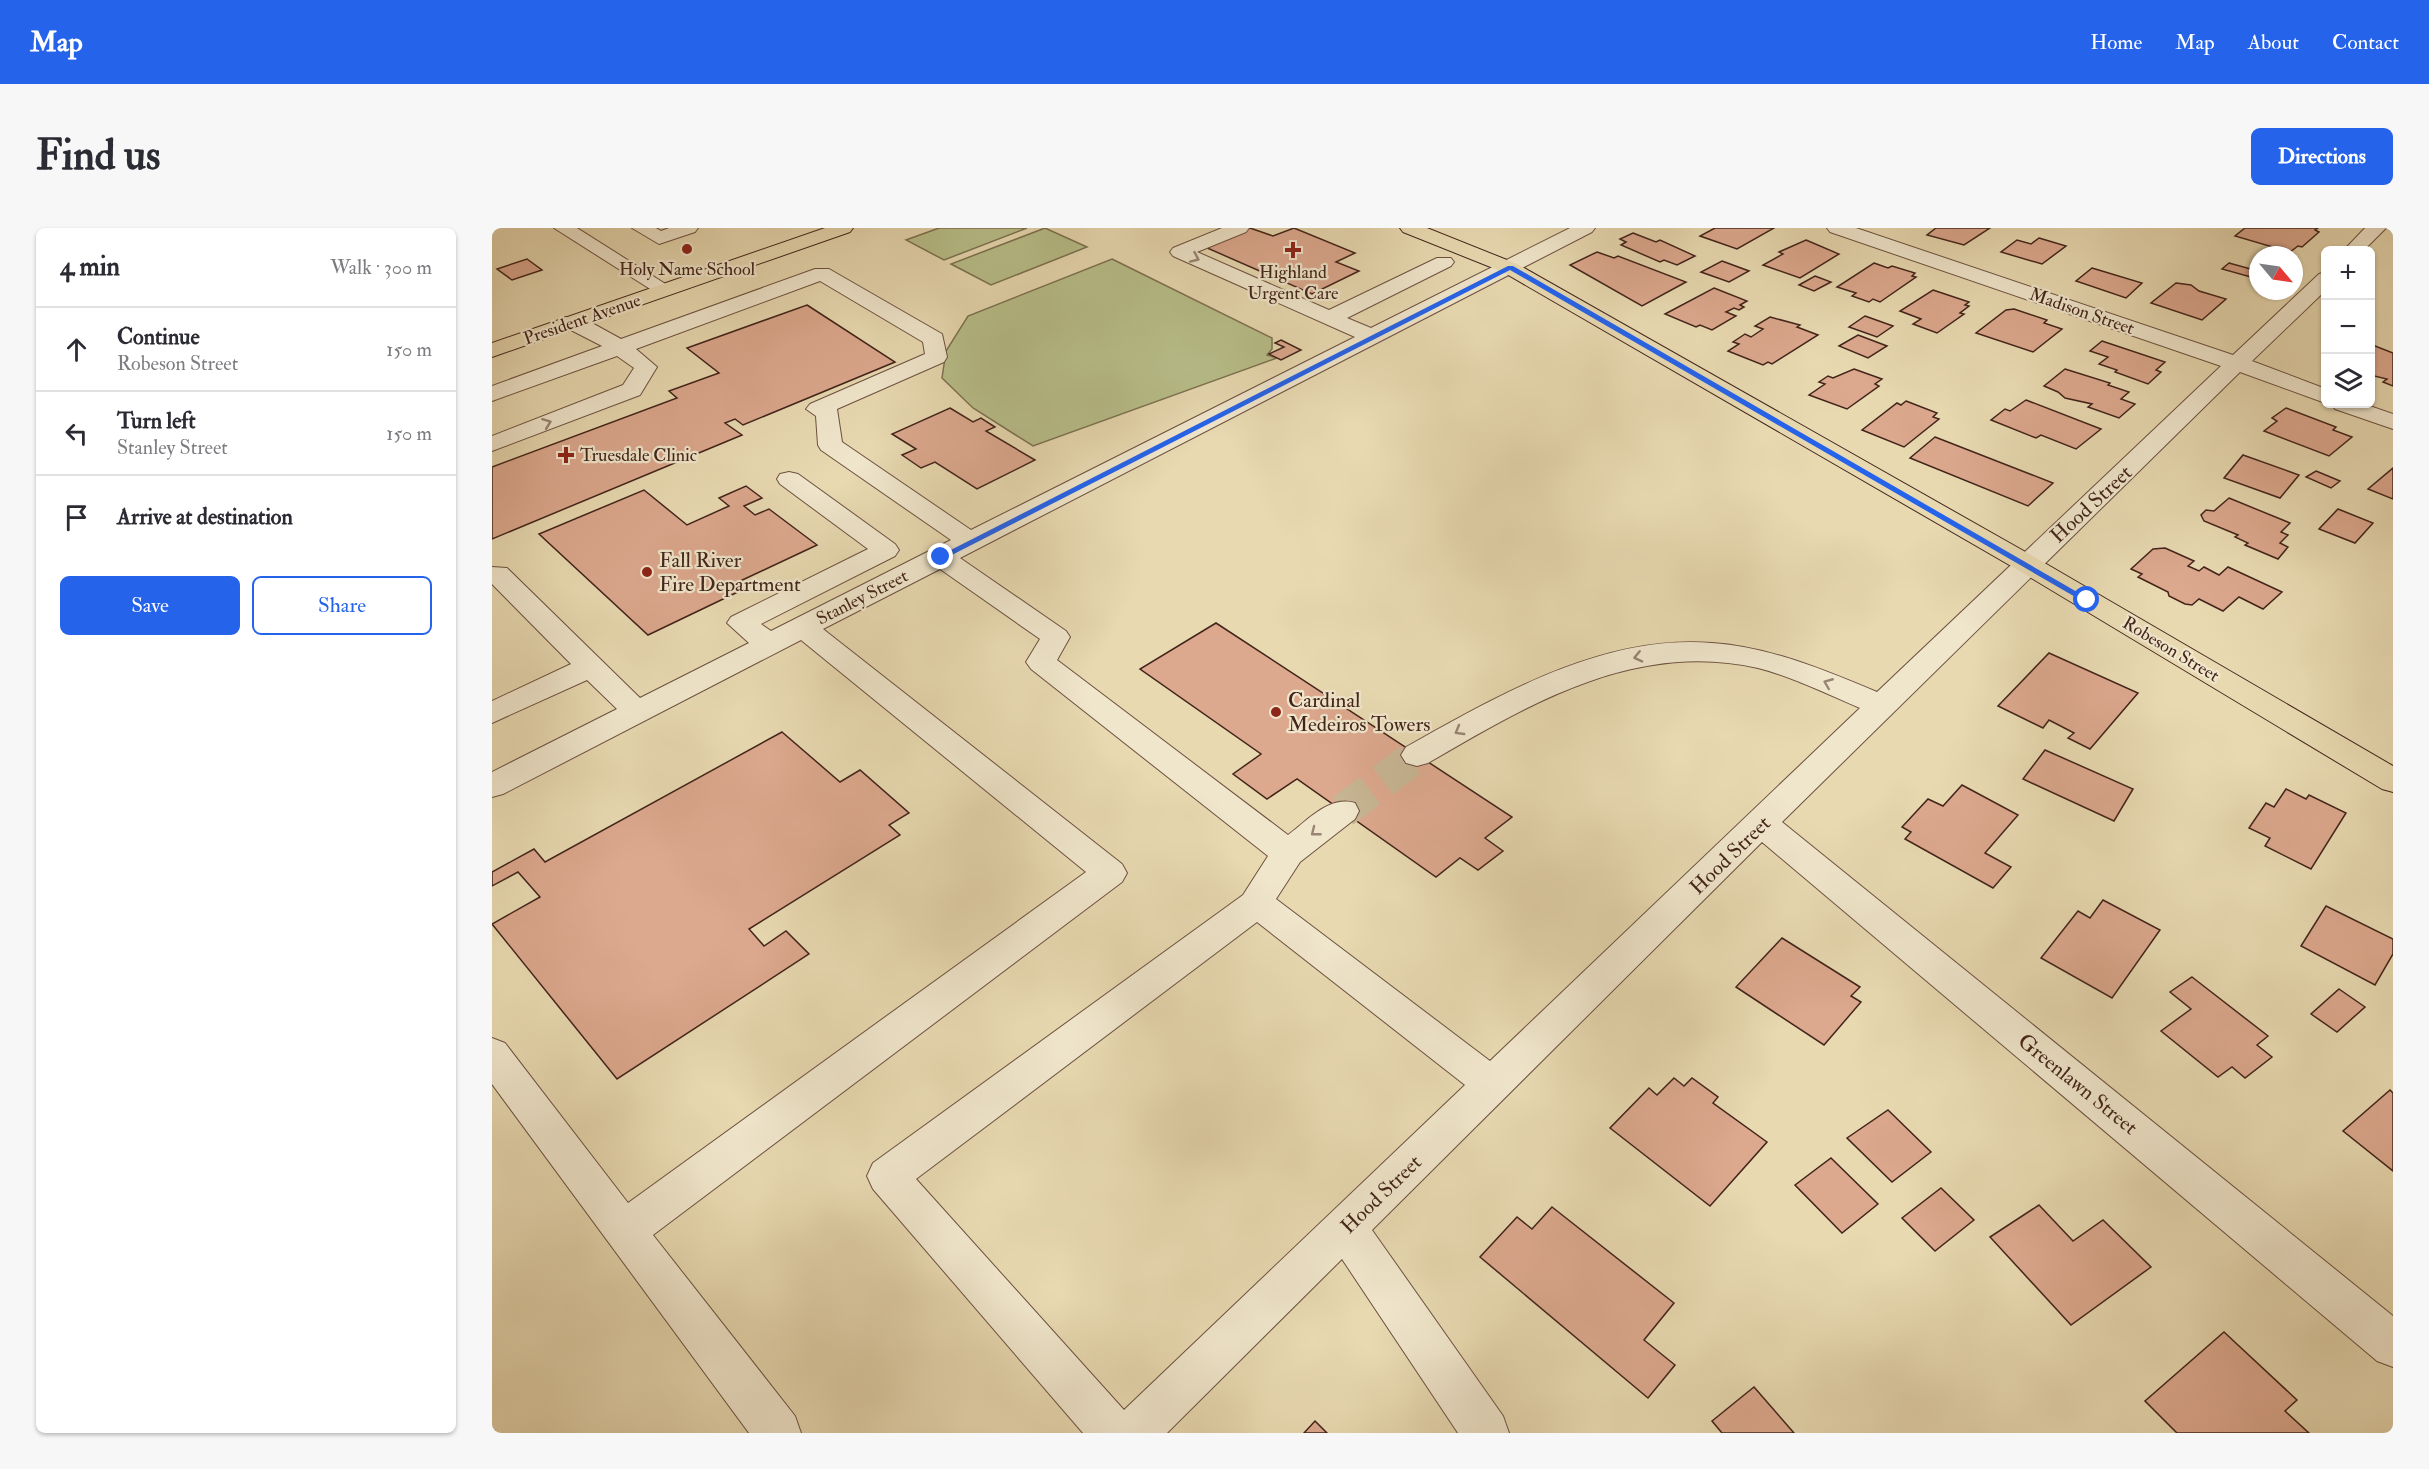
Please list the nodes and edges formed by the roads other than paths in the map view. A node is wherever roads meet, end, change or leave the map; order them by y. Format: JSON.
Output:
{"nodes":[{"id":1,"x":642,"y":228,"type":"edge"},
{"id":2,"x":688,"y":228,"type":"edge"},
{"id":3,"x":843,"y":228,"type":"edge"},
{"id":4,"x":1239,"y":228,"type":"edge"},
{"id":5,"x":1410,"y":228,"type":"edge"},
{"id":6,"x":1585,"y":228,"type":"edge"},
{"id":7,"x":1837,"y":228,"type":"edge"},
{"id":8,"x":2376,"y":228,"type":"edge"},
{"id":9,"x":569,"y":229,"type":"edge"},
{"id":10,"x":2357,"y":246,"type":"edge"},
{"id":11,"x":1444,"y":262,"type":"dead end"},
{"id":12,"x":1510,"y":268,"type":"junction"},
{"id":13,"x":2321,"y":282,"type":"edge"},
{"id":14,"x":665,"y":290,"type":"junction"},
{"id":15,"x":1329,"y":318,"type":"junction"},
{"id":16,"x":573,"y":322,"type":"junction"},
{"id":17,"x":1373,"y":337,"type":"junction"},
{"id":18,"x":620,"y":347,"type":"junction"},
{"id":19,"x":492,"y":350,"type":"edge"},
{"id":20,"x":2238,"y":364,"type":"junction"},
{"id":21,"x":492,"y":394,"type":"edge"},
{"id":22,"x":2321,"y":395,"type":"edge"},
{"id":23,"x":2354,"y":408,"type":"edge"},
{"id":24,"x":2393,"y":422,"type":"edge"},
{"id":25,"x":492,"y":444,"type":"edge"},
{"id":26,"x":789,"y":479,"type":"dead end"},
{"id":27,"x":971,"y":542,"type":"junction"},
{"id":28,"x":941,"y":557,"type":"junction"},
{"id":29,"x":2027,"y":564,"type":"junction"},
{"id":30,"x":850,"y":568,"type":"junction"},
{"id":31,"x":497,"y":574,"type":"dead end"},
{"id":32,"x":879,"y":589,"type":"junction"},
{"id":33,"x":803,"y":627,"type":"junction"},
{"id":34,"x":769,"y":644,"type":"junction"},
{"id":35,"x":591,"y":666,"type":"junction"},
{"id":36,"x":1882,"y":706,"type":"junction"},
{"id":37,"x":638,"y":711,"type":"junction"},
{"id":38,"x":492,"y":713,"type":"edge"},
{"id":39,"x":1417,"y":755,"type":"tunnel mouth"},
{"id":40,"x":2393,"y":781,"type":"edge"},
{"id":41,"x":492,"y":786,"type":"edge"},
{"id":42,"x":1343,"y":811,"type":"tunnel mouth"},
{"id":43,"x":1762,"y":824,"type":"junction"},
{"id":44,"x":1288,"y":853,"type":"junction"},
{"id":45,"x":1257,"y":903,"type":"junction"},
{"id":46,"x":492,"y":1054,"type":"edge"},
{"id":47,"x":1493,"y":1085,"type":"junction"},
{"id":48,"x":1346,"y":1227,"type":"junction"},
{"id":49,"x":624,"y":1232,"type":"junction"},
{"id":50,"x":2393,"y":1345,"type":"edge"},
{"id":51,"x":778,"y":1433,"type":"edge"},
{"id":52,"x":1114,"y":1433,"type":"edge"},
{"id":53,"x":1134,"y":1433,"type":"edge"},
{"id":54,"x":1486,"y":1433,"type":"edge"}],
"edges":[{"from":1,"to":2,"type":"street"},
{"from":3,"to":14,"type":"main road","name":"President Avenue"},
{"from":4,"to":15,"type":"street","one_way":true},
{"from":5,"to":12,"type":"main road","name":"Robeson Street"},
{"from":6,"to":12,"type":"street","name":"Stanley Street"},
{"from":7,"to":20,"type":"street","name":"Madison Street"},
{"from":8,"to":10,"type":"street"},
{"from":9,"to":14,"type":"street"},
{"from":11,"to":15,"type":"street"},
{"from":12,"to":17,"type":"street","name":"Stanley Street"},
{"from":12,"to":29,"type":"main road","name":"Robeson Street"},
{"from":13,"to":20,"type":"street","name":"Hood Street"},
{"from":14,"to":16,"type":"main road","name":"President Avenue"},
{"from":15,"to":17,"type":"street"},
{"from":16,"to":18,"type":"street"},
{"from":16,"to":19,"type":"main road","name":"President Avenue"},
{"from":17,"to":27,"type":"street","name":"Stanley Street"},
{"from":18,"to":21,"type":"street"},
{"from":25,"to":18,"type":"street","one_way":true},
{"from":18,"to":27,"type":"street"},
{"from":20,"to":22,"type":"street","name":"Madison Street"},
{"from":20,"to":29,"type":"street","name":"Hood Street"},
{"from":23,"to":24,"type":"street"},
{"from":26,"to":30,"type":"street"},
{"from":27,"to":28,"type":"street","name":"Stanley Street"},
{"from":28,"to":32,"type":"street","name":"Stanley Street"},
{"from":28,"to":44,"type":"street"},
{"from":29,"to":36,"type":"street","name":"Hood Street"},
{"from":29,"to":40,"type":"main road","name":"Robeson Street"},
{"from":30,"to":32,"type":"street"},
{"from":30,"to":34,"type":"street"},
{"from":31,"to":35,"type":"street"},
{"from":32,"to":33,"type":"street","name":"Stanley Street"},
{"from":33,"to":34,"type":"street","name":"Stanley Street"},
{"from":33,"to":49,"type":"street"},
{"from":34,"to":37,"type":"street","name":"Stanley Street"},
{"from":35,"to":37,"type":"street"},
{"from":35,"to":38,"type":"street"},
{"from":36,"to":39,"type":"street","one_way":true},
{"from":36,"to":43,"type":"street","name":"Hood Street"},
{"from":37,"to":41,"type":"street","name":"Stanley Street"},
{"from":42,"to":44,"type":"street","one_way":true},
{"from":43,"to":47,"type":"street","name":"Hood Street"},
{"from":43,"to":50,"type":"street","name":"Greenlawn Street"},
{"from":44,"to":45,"type":"street"},
{"from":45,"to":47,"type":"street"},
{"from":45,"to":52,"type":"street"},
{"from":46,"to":49,"type":"street"},
{"from":47,"to":48,"type":"street","name":"Hood Street"},
{"from":48,"to":53,"type":"street","name":"Hood Street"},
{"from":48,"to":54,"type":"street"},
{"from":49,"to":51,"type":"street"}]}
